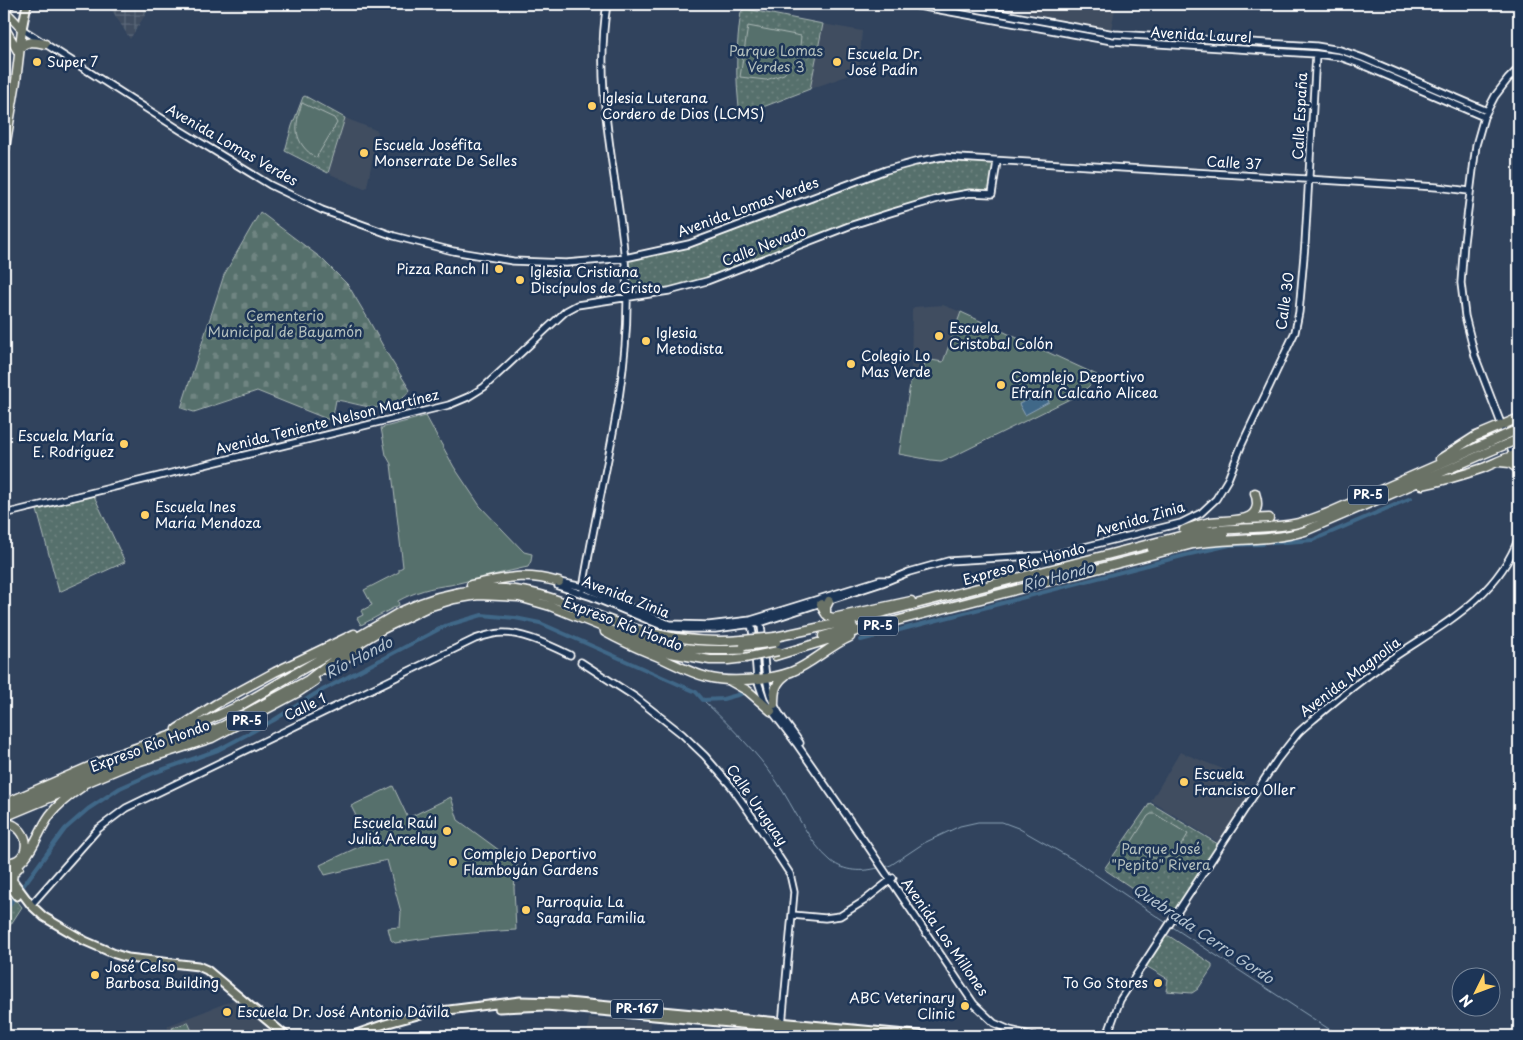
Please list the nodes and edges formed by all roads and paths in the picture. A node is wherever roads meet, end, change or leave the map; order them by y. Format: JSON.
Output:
{"nodes":[{"id":1,"x":10,"y":4,"type":"edge"},
{"id":2,"x":26,"y":4,"type":"edge"},
{"id":3,"x":607,"y":4,"type":"edge"},
{"id":4,"x":907,"y":4,"type":"edge"},
{"id":5,"x":949,"y":4,"type":"edge"},
{"id":6,"x":4,"y":5,"type":"edge"},
{"id":7,"x":4,"y":10,"type":"edge"},
{"id":8,"x":4,"y":18,"type":"edge"},
{"id":9,"x":4,"y":26,"type":"edge"},
{"id":10,"x":22,"y":29,"type":"junction"},
{"id":11,"x":45,"y":44,"type":"junction"},
{"id":12,"x":19,"y":51,"type":"junction"},
{"id":13,"x":1316,"y":54,"type":"junction"},
{"id":14,"x":1519,"y":68,"type":"edge"},
{"id":15,"x":1486,"y":114,"type":"junction"},
{"id":16,"x":4,"y":154,"type":"edge"},
{"id":17,"x":997,"y":162,"type":"junction"},
{"id":18,"x":1309,"y":180,"type":"junction"},
{"id":19,"x":1469,"y":191,"type":"junction"},
{"id":20,"x":625,"y":258,"type":"junction"},
{"id":21,"x":627,"y":298,"type":"junction"},
{"id":22,"x":1519,"y":418,"type":"edge"},
{"id":23,"x":1502,"y":425,"type":"junction"},
{"id":24,"x":1519,"y":430,"type":"edge"},
{"id":25,"x":1519,"y":439,"type":"edge"},
{"id":26,"x":1242,"y":444,"type":"joint"},
{"id":27,"x":1516,"y":454,"type":"edge"},
{"id":28,"x":1498,"y":462,"type":"junction"},
{"id":29,"x":1427,"y":470,"type":"junction"},
{"id":30,"x":1519,"y":470,"type":"edge"},
{"id":31,"x":1412,"y":485,"type":"junction"},
{"id":32,"x":1255,"y":492,"type":"dead end"},
{"id":33,"x":4,"y":514,"type":"edge"},
{"id":34,"x":1247,"y":518,"type":"junction"},
{"id":35,"x":1269,"y":518,"type":"dead end"},
{"id":36,"x":1279,"y":531,"type":"junction"},
{"id":37,"x":1259,"y":533,"type":"junction"},
{"id":38,"x":1519,"y":537,"type":"edge"},
{"id":39,"x":1162,"y":540,"type":"junction"},
{"id":40,"x":888,"y":580,"type":"junction"},
{"id":41,"x":559,"y":584,"type":"joint"},
{"id":42,"x":583,"y":590,"type":"junction"},
{"id":43,"x":947,"y":596,"type":"junction"},
{"id":44,"x":424,"y":601,"type":"junction"},
{"id":45,"x":829,"y":601,"type":"junction"},
{"id":46,"x":820,"y":602,"type":"junction"},
{"id":47,"x":928,"y":612,"type":"junction"},
{"id":48,"x":826,"y":614,"type":"junction"},
{"id":49,"x":778,"y":617,"type":"junction"},
{"id":50,"x":760,"y":620,"type":"junction"},
{"id":51,"x":752,"y":622,"type":"junction"},
{"id":52,"x":381,"y":623,"type":"junction"},
{"id":53,"x":740,"y":626,"type":"junction"},
{"id":54,"x":605,"y":632,"type":"junction"},
{"id":55,"x":629,"y":632,"type":"junction"},
{"id":56,"x":761,"y":633,"type":"junction"},
{"id":57,"x":753,"y":634,"type":"junction"},
{"id":58,"x":636,"y":640,"type":"junction"},
{"id":59,"x":743,"y":643,"type":"junction"},
{"id":60,"x":776,"y":647,"type":"junction"},
{"id":61,"x":755,"y":651,"type":"junction"},
{"id":62,"x":570,"y":654,"type":"dead end"},
{"id":63,"x":744,"y":660,"type":"junction"},
{"id":64,"x":581,"y":662,"type":"dead end"},
{"id":65,"x":791,"y":672,"type":"junction"},
{"id":66,"x":767,"y":678,"type":"junction"},
{"id":67,"x":757,"y":679,"type":"junction"},
{"id":68,"x":726,"y":680,"type":"junction"},
{"id":69,"x":265,"y":692,"type":"junction"},
{"id":70,"x":772,"y":708,"type":"junction"},
{"id":71,"x":140,"y":746,"type":"junction"},
{"id":72,"x":108,"y":773,"type":"junction"},
{"id":73,"x":16,"y":799,"type":"junction"},
{"id":74,"x":4,"y":800,"type":"edge"},
{"id":75,"x":4,"y":804,"type":"edge"},
{"id":76,"x":4,"y":810,"type":"edge"},
{"id":77,"x":4,"y":816,"type":"edge"},
{"id":78,"x":4,"y":822,"type":"edge"},
{"id":79,"x":6,"y":873,"type":"edge"},
{"id":80,"x":892,"y":879,"type":"junction"},
{"id":81,"x":31,"y":905,"type":"junction"},
{"id":82,"x":792,"y":915,"type":"junction"},
{"id":83,"x":781,"y":1025,"type":"junction"},
{"id":84,"x":286,"y":1036,"type":"edge"},
{"id":85,"x":351,"y":1036,"type":"edge"},
{"id":86,"x":362,"y":1036,"type":"edge"},
{"id":87,"x":871,"y":1036,"type":"edge"},
{"id":88,"x":927,"y":1036,"type":"edge"},
{"id":89,"x":1034,"y":1036,"type":"edge"},
{"id":90,"x":1107,"y":1036,"type":"edge"}],
"edges":[{"from":1,"to":6,"type":"highway"},
{"from":2,"to":10,"type":"main road"},
{"from":3,"to":20,"type":"street"},
{"from":4,"to":13,"type":"street","name":"Avenida Laurel"},
{"from":5,"to":15,"type":"street","name":"Avenida Laurel"},
{"from":7,"to":10,"type":"highway","name":"Avenida Lomas Verdes"},
{"from":8,"to":10,"type":"highway","name":"Avenida Lomas Verdes"},
{"from":9,"to":10,"type":"highway"},
{"from":9,"to":12,"type":"highway"},
{"from":10,"to":11,"type":"street","name":"Avenida Lomas Verdes"},
{"from":10,"to":12,"type":"highway"},
{"from":11,"to":12,"type":"highway"},
{"from":11,"to":20,"type":"street","name":"Avenida Lomas Verdes"},
{"from":12,"to":16,"type":"highway"},
{"from":13,"to":15,"type":"street","name":"Avenida Laurel"},
{"from":13,"to":18,"type":"street","name":"Calle España"},
{"from":14,"to":15,"type":"street"},
{"from":15,"to":19,"type":"street"},
{"from":17,"to":18,"type":"street","name":"Calle 37"},
{"from":17,"to":20,"type":"street","name":"Avenida Lomas Verdes"},
{"from":17,"to":21,"type":"street","name":"Calle Nevado"},
{"from":18,"to":19,"type":"street","name":"Calle 37"},
{"from":18,"to":26,"type":"street","name":"Calle 30"},
{"from":19,"to":23,"type":"street"},
{"from":20,"to":21,"type":"street"},
{"from":21,"to":33,"type":"street","name":"Avenida Teniente Nelson Martínez"},
{"from":21,"to":42,"type":"street"},
{"from":22,"to":23,"type":"highway"},
{"from":23,"to":27,"type":"street"},
{"from":23,"to":29,"type":"highway"},
{"from":24,"to":29,"type":"highway","number":"PR-5","bridge":true},
{"from":25,"to":31,"type":"highway","name":"Expreso Río Hondo","number":"PR-5","bridge":true},
{"from":26,"to":40,"type":"street","name":"Avenida Zinia"},
{"from":27,"to":28,"type":"highway"},
{"from":27,"to":30,"type":"street"},
{"from":28,"to":30,"type":"highway"},
{"from":28,"to":31,"type":"highway"},
{"from":29,"to":36,"type":"highway","number":"PR-5"},
{"from":31,"to":36,"type":"highway","name":"Expreso Río Hondo","number":"PR-5"},
{"from":32,"to":34,"type":"highway"},
{"from":34,"to":35,"type":"highway"},
{"from":34,"to":39,"type":"highway"},
{"from":36,"to":37,"type":"highway","name":"Expreso Río Hondo","number":"PR-5"},
{"from":36,"to":37,"type":"highway","name":"Expreso Río Hondo","number":"PR-5"},
{"from":37,"to":39,"type":"highway","name":"Expreso Río Hondo","number":"PR-5"},
{"from":37,"to":47,"type":"highway","name":"Expreso Río Hondo","number":"PR-5"},
{"from":37,"to":60,"type":"highway"},
{"from":38,"to":90,"type":"street","name":"Avenida Magnolia"},
{"from":39,"to":43,"type":"highway","name":"Expreso Río Hondo","number":"PR-5"},
{"from":40,"to":45,"type":"street","name":"Avenida Zinia"},
{"from":40,"to":46,"type":"street","name":"Avenida Zinia"},
{"from":41,"to":42,"type":"street","name":"Avenida Zinia"},
{"from":41,"to":44,"type":"highway"},
{"from":42,"to":51,"type":"street","name":"Avenida Zinia"},
{"from":42,"to":53,"type":"street","name":"Avenida Zinia"},
{"from":43,"to":48,"type":"highway"},
{"from":43,"to":60,"type":"highway","name":"Expreso Río Hondo","number":"PR-5"},
{"from":44,"to":52,"type":"highway","name":"Expreso Río Hondo","number":"PR-5"},
{"from":44,"to":59,"type":"highway","name":"Expreso Río Hondo","number":"PR-5"},
{"from":45,"to":46,"type":"street","name":"Avenida Zinia"},
{"from":45,"to":48,"type":"highway"},
{"from":46,"to":48,"type":"highway"},
{"from":46,"to":49,"type":"street","name":"Avenida Zinia"},
{"from":46,"to":50,"type":"street","name":"Avenida Zinia"},
{"from":47,"to":60,"type":"highway","name":"Expreso Río Hondo","number":"PR-5"},
{"from":47,"to":65,"type":"highway"},
{"from":49,"to":50,"type":"street","name":"Avenida Zinia"},
{"from":49,"to":56,"type":"street"},
{"from":50,"to":51,"type":"street","name":"Avenida Zinia"},
{"from":50,"to":56,"type":"street","name":"Avenida Los Millones"},
{"from":51,"to":53,"type":"street","name":"Avenida Zinia"},
{"from":51,"to":57,"type":"street","name":"Avenida Los Millones"},
{"from":52,"to":69,"type":"highway","name":"Expreso Río Hondo","number":"PR-5"},
{"from":52,"to":71,"type":"highway"},
{"from":53,"to":57,"type":"street"},
{"from":54,"to":63,"type":"highway","name":"Expreso Río Hondo","number":"PR-5"},
{"from":54,"to":68,"type":"highway"},
{"from":54,"to":72,"type":"highway","name":"Expreso Río Hondo","number":"PR-5"},
{"from":55,"to":59,"type":"highway"},
{"from":55,"to":61,"type":"highway"},
{"from":55,"to":69,"type":"highway"},
{"from":56,"to":66,"type":"street","name":"Avenida Los Millones"},
{"from":57,"to":61,"type":"street","name":"Avenida Los Millones"},
{"from":58,"to":61,"type":"highway"},
{"from":58,"to":63,"type":"highway"},
{"from":58,"to":76,"type":"highway"},
{"from":59,"to":60,"type":"highway","name":"Expreso Río Hondo","number":"PR-5","bridge":true},
{"from":60,"to":63,"type":"highway","name":"Expreso Río Hondo","number":"PR-5"},
{"from":61,"to":67,"type":"street","name":"Avenida Los Millones"},
{"from":62,"to":81,"type":"street","name":"Calle 1"},
{"from":64,"to":82,"type":"street","name":"Calle Uruguay"},
{"from":65,"to":66,"type":"highway"},
{"from":65,"to":70,"type":"highway"},
{"from":66,"to":67,"type":"highway"},
{"from":66,"to":70,"type":"street","name":"Avenida Los Millones"},
{"from":67,"to":68,"type":"highway"},
{"from":67,"to":70,"type":"street","name":"Avenida Los Millones"},
{"from":68,"to":70,"type":"highway"},
{"from":69,"to":71,"type":"highway","name":"Expreso Río Hondo","number":"PR-5"},
{"from":70,"to":80,"type":"street","name":"Avenida Los Millones"},
{"from":71,"to":73,"type":"highway","name":"Expreso Río Hondo","number":"PR-5"},
{"from":72,"to":77,"type":"highway","name":"Expreso Río Hondo","number":"PR-5"},
{"from":72,"to":79,"type":"highway"},
{"from":73,"to":74,"type":"highway"},
{"from":73,"to":75,"type":"highway","name":"Expreso Río Hondo","number":"PR-5"},
{"from":78,"to":79,"type":"highway"},
{"from":79,"to":81,"type":"main road"},
{"from":80,"to":82,"type":"street"},
{"from":80,"to":89,"type":"street","name":"Avenida Los Millones"},
{"from":81,"to":84,"type":"main road"},
{"from":82,"to":83,"type":"street","name":"Calle Uruguay"},
{"from":83,"to":85,"type":"main road","number":"PR-167"},
{"from":83,"to":86,"type":"main road","number":"PR-167"},
{"from":83,"to":87,"type":"main road","number":"PR-167"},
{"from":83,"to":88,"type":"main road","number":"PR-167"}]}
